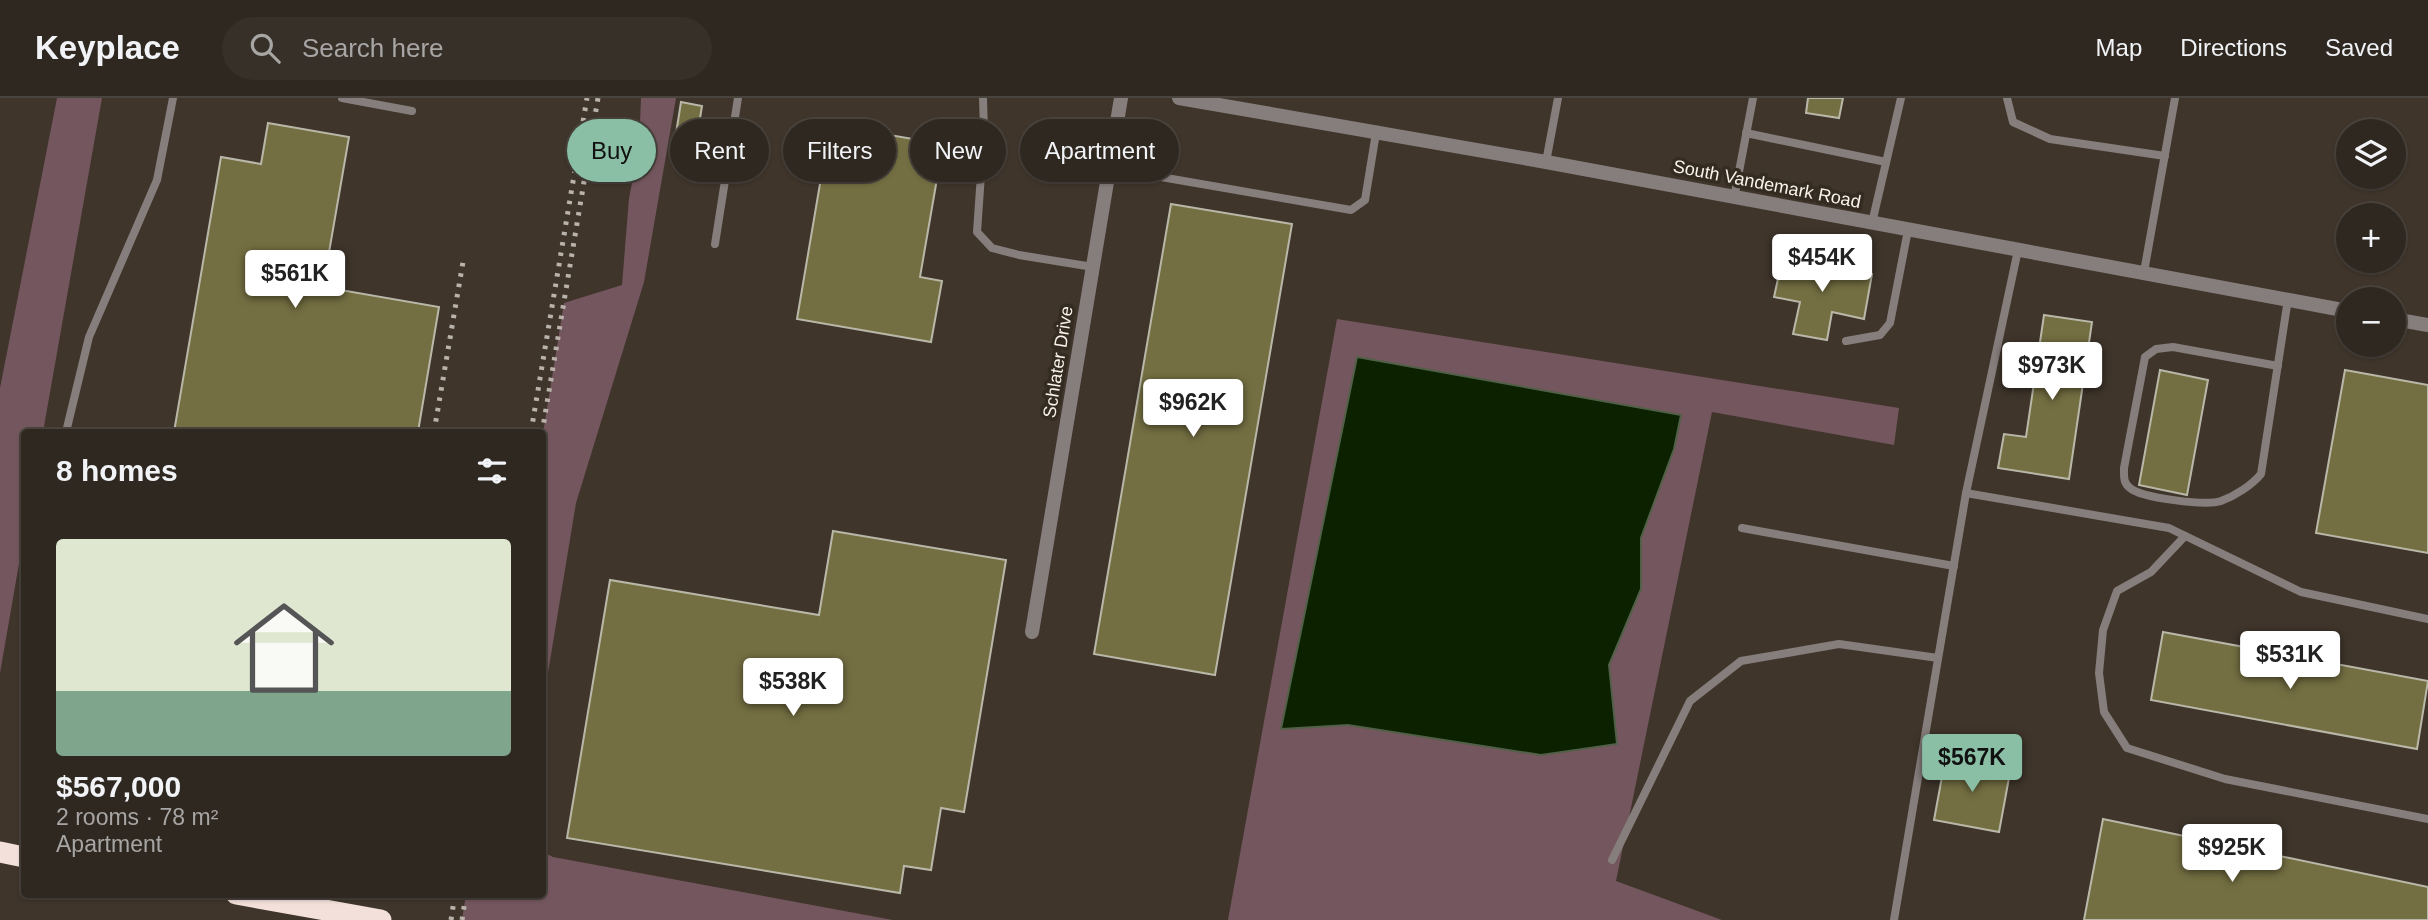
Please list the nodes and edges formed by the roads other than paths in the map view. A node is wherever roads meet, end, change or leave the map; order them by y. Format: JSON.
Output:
{"nodes":[{"id":1,"x":173,"y":98,"type":"edge"},
{"id":2,"x":342,"y":98,"type":"edge"},
{"id":3,"x":738,"y":98,"type":"edge"},
{"id":4,"x":983,"y":98,"type":"edge"},
{"id":5,"x":1121,"y":98,"type":"edge"},
{"id":6,"x":1178,"y":98,"type":"edge"},
{"id":7,"x":1558,"y":98,"type":"edge"},
{"id":8,"x":1753,"y":98,"type":"edge"},
{"id":9,"x":1901,"y":98,"type":"edge"},
{"id":10,"x":2007,"y":98,"type":"edge"},
{"id":11,"x":2175,"y":98,"type":"edge"},
{"id":12,"x":412,"y":111,"type":"dead end"},
{"id":13,"x":1117,"y":119,"type":"edge"},
{"id":14,"x":1376,"y":133,"type":"junction"},
{"id":15,"x":1746,"y":134,"type":"junction"},
{"id":16,"x":2165,"y":156,"type":"junction"},
{"id":17,"x":1546,"y":162,"type":"junction"},
{"id":18,"x":1886,"y":162,"type":"junction"},
{"id":19,"x":1179,"y":180,"type":"edge"},
{"id":20,"x":1107,"y":182,"type":"edge"},
{"id":21,"x":1734,"y":198,"type":"junction"},
{"id":22,"x":1872,"y":223,"type":"junction"},
{"id":23,"x":1908,"y":230,"type":"junction"},
{"id":24,"x":716,"y":244,"type":"dead end"},
{"id":25,"x":2018,"y":250,"type":"junction"},
{"id":26,"x":1093,"y":267,"type":"junction"},
{"id":27,"x":2144,"y":272,"type":"junction"},
{"id":28,"x":2288,"y":299,"type":"junction"},
{"id":29,"x":2336,"y":309,"type":"edge"},
{"id":30,"x":2406,"y":321,"type":"edge"},
{"id":31,"x":2428,"y":325,"type":"edge"},
{"id":32,"x":1846,"y":341,"type":"dead end"},
{"id":33,"x":2278,"y":366,"type":"junction"},
{"id":34,"x":67,"y":429,"type":"edge"},
{"id":35,"x":1966,"y":493,"type":"junction"},
{"id":36,"x":1742,"y":528,"type":"dead end"},
{"id":37,"x":2185,"y":536,"type":"junction"},
{"id":38,"x":1954,"y":566,"type":"junction"},
{"id":39,"x":2428,"y":620,"type":"edge"},
{"id":40,"x":1032,"y":632,"type":"dead end"},
{"id":41,"x":1938,"y":658,"type":"junction"},
{"id":42,"x":2428,"y":819,"type":"edge"},
{"id":43,"x":0,"y":852,"type":"edge"},
{"id":44,"x":21,"y":856,"type":"edge"},
{"id":45,"x":1612,"y":860,"type":"dead end"},
{"id":46,"x":258,"y":898,"type":"edge"},
{"id":47,"x":381,"y":920,"type":"edge"},
{"id":48,"x":1894,"y":920,"type":"edge"}],
"edges":[{"from":1,"to":34,"type":"lane"},
{"from":2,"to":12,"type":"lane"},
{"from":3,"to":24,"type":"lane"},
{"from":4,"to":26,"type":"lane"},
{"from":5,"to":13,"type":"street","name":"Schlater Drive"},
{"from":6,"to":14,"type":"street","name":"South Vandemark Road"},
{"from":7,"to":17,"type":"lane"},
{"from":8,"to":15,"type":"lane"},
{"from":9,"to":18,"type":"lane"},
{"from":10,"to":16,"type":"lane"},
{"from":11,"to":16,"type":"lane"},
{"from":14,"to":17,"type":"street","name":"South Vandemark Road"},
{"from":14,"to":19,"type":"lane"},
{"from":15,"to":18,"type":"lane"},
{"from":15,"to":21,"type":"lane"},
{"from":16,"to":27,"type":"lane"},
{"from":17,"to":21,"type":"street","name":"South Vandemark Road"},
{"from":18,"to":22,"type":"lane"},
{"from":20,"to":26,"type":"street","name":"Schlater Drive"},
{"from":21,"to":22,"type":"street","name":"South Vandemark Road"},
{"from":22,"to":23,"type":"street","name":"South Vandemark Road"},
{"from":23,"to":25,"type":"street","name":"South Vandemark Road"},
{"from":23,"to":32,"type":"lane"},
{"from":25,"to":27,"type":"street","name":"South Vandemark Road"},
{"from":25,"to":35,"type":"lane"},
{"from":26,"to":40,"type":"street","name":"Schlater Drive"},
{"from":27,"to":28,"type":"street","name":"South Vandemark Road"},
{"from":28,"to":29,"type":"street","name":"South Vandemark Road"},
{"from":28,"to":33,"type":"lane"},
{"from":30,"to":31,"type":"street"},
{"from":33,"to":33,"type":"lane"},
{"from":35,"to":37,"type":"lane"},
{"from":35,"to":38,"type":"lane"},
{"from":36,"to":38,"type":"lane"},
{"from":37,"to":39,"type":"lane"},
{"from":37,"to":42,"type":"lane"},
{"from":38,"to":41,"type":"lane"},
{"from":41,"to":45,"type":"lane"},
{"from":41,"to":48,"type":"lane"},
{"from":43,"to":44,"type":"highway"},
{"from":46,"to":47,"type":"highway"}]}
